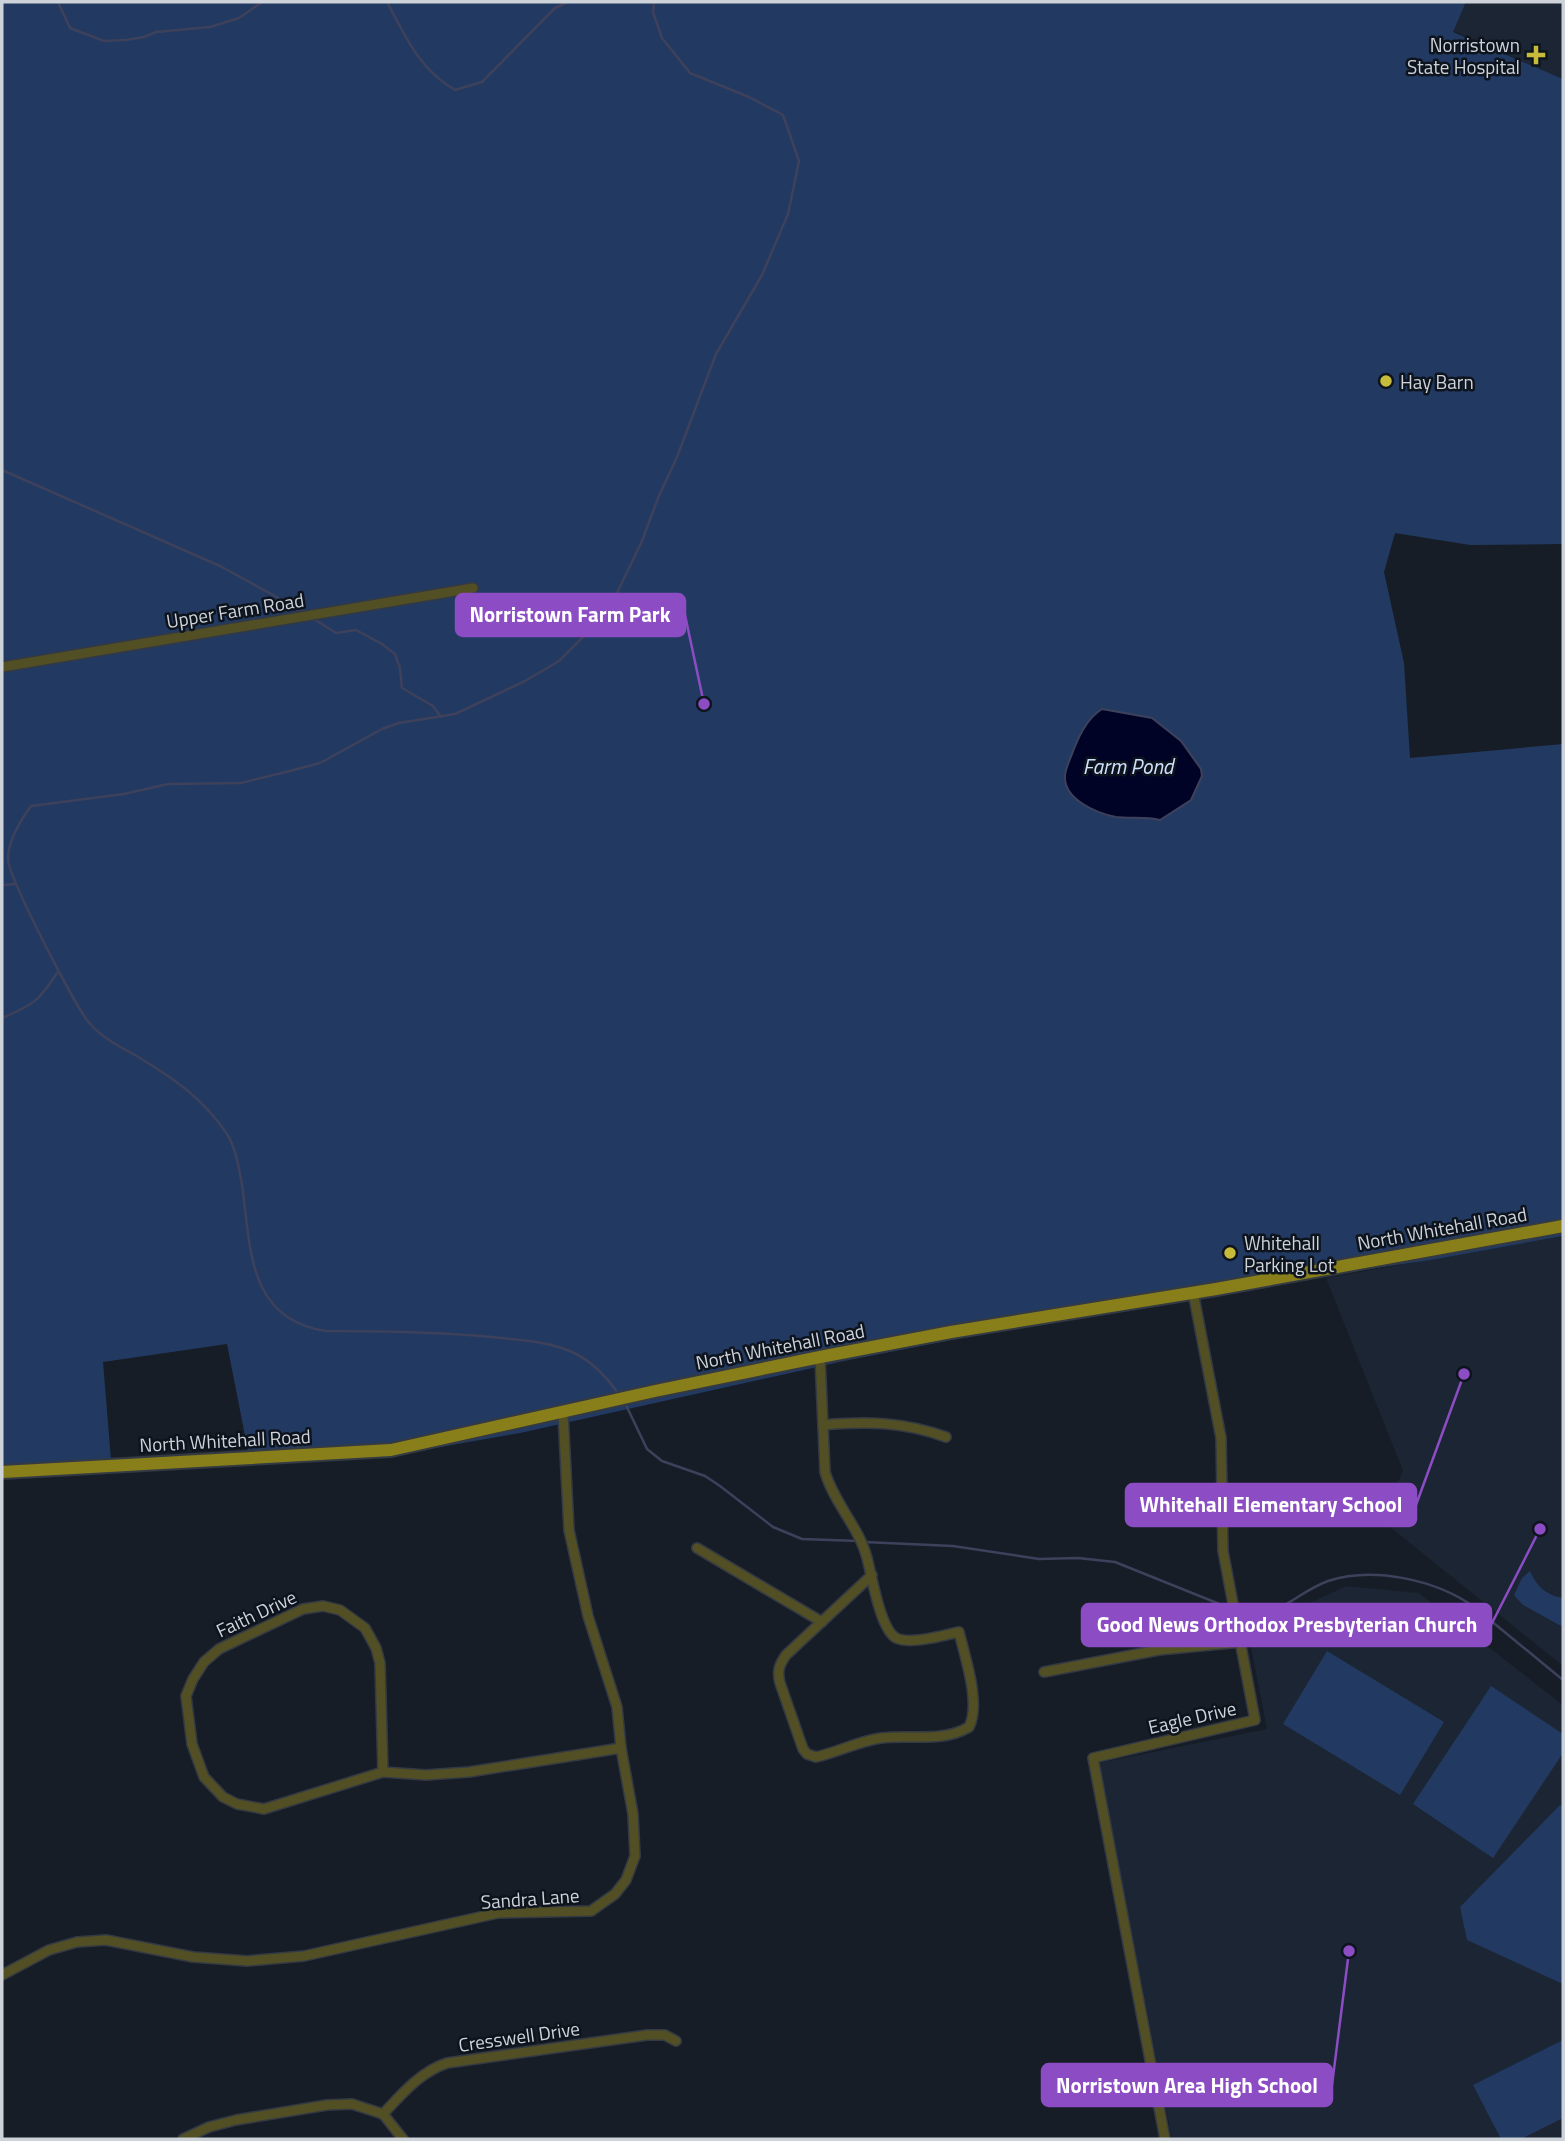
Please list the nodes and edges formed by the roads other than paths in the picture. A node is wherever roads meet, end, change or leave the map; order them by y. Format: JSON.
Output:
{"nodes":[{"id":1,"x":473,"y":588,"type":"dead end"},
{"id":2,"x":2,"y":667,"type":"edge"},
{"id":3,"x":1563,"y":1226,"type":"edge"},
{"id":4,"x":1193,"y":1292,"type":"junction"},
{"id":5,"x":820,"y":1357,"type":"junction"},
{"id":6,"x":563,"y":1413,"type":"junction"},
{"id":7,"x":823,"y":1425,"type":"junction"},
{"id":8,"x":946,"y":1437,"type":"dead end"},
{"id":9,"x":2,"y":1472,"type":"edge"},
{"id":10,"x":697,"y":1548,"type":"dead end"},
{"id":11,"x":872,"y":1575,"type":"junction"},
{"id":12,"x":822,"y":1622,"type":"junction"},
{"id":13,"x":1241,"y":1642,"type":"junction"},
{"id":14,"x":1044,"y":1672,"type":"dead end"},
{"id":15,"x":621,"y":1748,"type":"junction"},
{"id":16,"x":383,"y":1772,"type":"junction"},
{"id":17,"x":2,"y":1975,"type":"edge"},
{"id":18,"x":676,"y":2041,"type":"dead end"},
{"id":19,"x":383,"y":2114,"type":"junction"},
{"id":20,"x":183,"y":2139,"type":"edge"},
{"id":21,"x":403,"y":2139,"type":"edge"},
{"id":22,"x":1165,"y":2139,"type":"edge"}],
"edges":[{"from":1,"to":2,"type":"street","name":"Upper Farm Road"},
{"from":3,"to":4,"type":"main road","name":"North Whitehall Road"},
{"from":4,"to":5,"type":"main road","name":"North Whitehall Road"},
{"from":4,"to":13,"type":"street","name":"Eagle Drive"},
{"from":5,"to":6,"type":"main road","name":"North Whitehall Road"},
{"from":5,"to":7,"type":"street"},
{"from":6,"to":9,"type":"main road","name":"North Whitehall Road"},
{"from":6,"to":15,"type":"street","name":"Sandra Lane"},
{"from":7,"to":8,"type":"street"},
{"from":7,"to":11,"type":"street"},
{"from":10,"to":12,"type":"street"},
{"from":11,"to":12,"type":"street"},
{"from":11,"to":12,"type":"street"},
{"from":13,"to":14,"type":"street"},
{"from":13,"to":22,"type":"street","name":"Eagle Drive"},
{"from":15,"to":16,"type":"street","name":"Faith Drive"},
{"from":15,"to":17,"type":"street","name":"Sandra Lane"},
{"from":16,"to":16,"type":"street","name":"Faith Drive"},
{"from":18,"to":19,"type":"street","name":"Cresswell Drive"},
{"from":19,"to":20,"type":"street"},
{"from":19,"to":21,"type":"street"}]}
